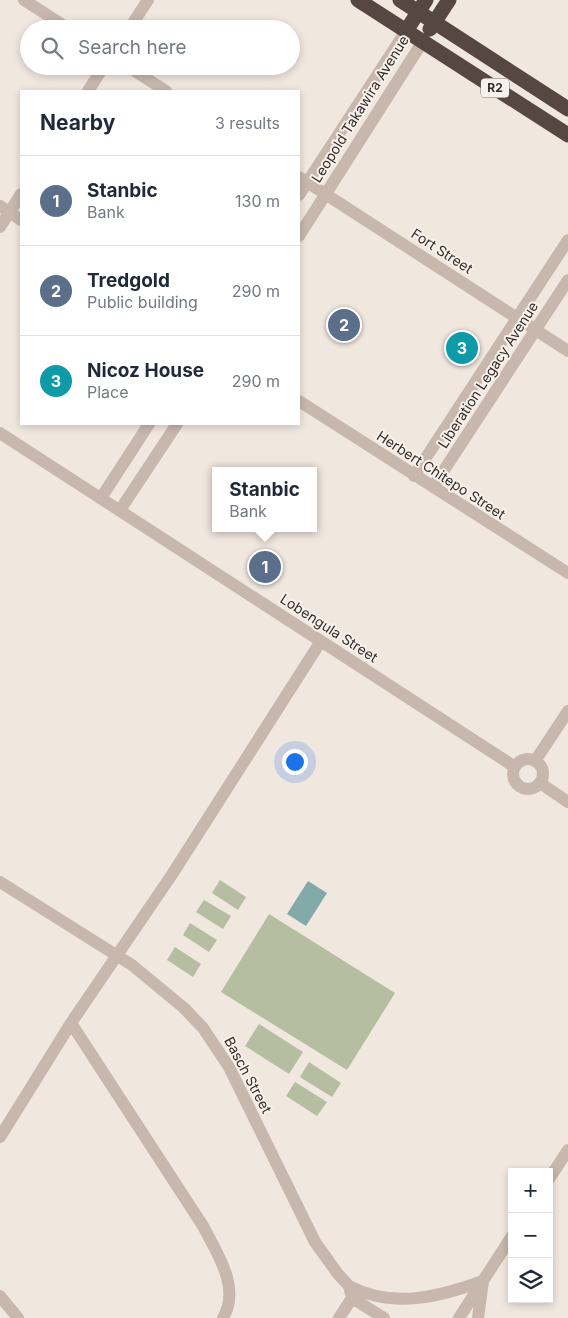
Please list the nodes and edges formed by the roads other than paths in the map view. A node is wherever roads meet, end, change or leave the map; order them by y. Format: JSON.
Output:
{"nodes":[{"id":1,"x":24,"y":0,"type":"edge"},
{"id":2,"x":148,"y":0,"type":"edge"},
{"id":3,"x":358,"y":0,"type":"edge"},
{"id":4,"x":400,"y":0,"type":"edge"},
{"id":5,"x":449,"y":0,"type":"edge"},
{"id":6,"x":422,"y":6,"type":"edge"},
{"id":7,"x":55,"y":20,"type":"edge"},
{"id":8,"x":135,"y":20,"type":"edge"},
{"id":9,"x":435,"y":22,"type":"junction"},
{"id":10,"x":406,"y":31,"type":"junction"},
{"id":11,"x":423,"y":41,"type":"junction"},
{"id":12,"x":98,"y":75,"type":"edge"},
{"id":13,"x":141,"y":75,"type":"edge"},
{"id":14,"x":89,"y":90,"type":"edge"},
{"id":15,"x":164,"y":90,"type":"edge"},
{"id":16,"x":568,"y":109,"type":"edge"},
{"id":17,"x":568,"y":135,"type":"edge"},
{"id":18,"x":303,"y":180,"type":"edge"},
{"id":19,"x":20,"y":195,"type":"edge"},
{"id":20,"x":326,"y":195,"type":"junction"},
{"id":21,"x":5,"y":209,"type":"edge"},
{"id":22,"x":20,"y":219,"type":"edge"},
{"id":23,"x":0,"y":227,"type":"edge"},
{"id":24,"x":300,"y":234,"type":"edge"},
{"id":25,"x":568,"y":240,"type":"edge"},
{"id":26,"x":568,"y":280,"type":"edge"},
{"id":27,"x":517,"y":318,"type":"junction"},
{"id":28,"x":535,"y":330,"type":"junction"},
{"id":29,"x":568,"y":351,"type":"edge"},
{"id":30,"x":300,"y":402,"type":"edge"},
{"id":31,"x":148,"y":425,"type":"edge"},
{"id":32,"x":176,"y":425,"type":"edge"},
{"id":33,"x":0,"y":433,"type":"edge"},
{"id":34,"x":414,"y":476,"type":"junction"},
{"id":35,"x":433,"y":488,"type":"junction"},
{"id":36,"x":101,"y":498,"type":"junction"},
{"id":37,"x":120,"y":510,"type":"junction"},
{"id":38,"x":568,"y":574,"type":"edge"},
{"id":39,"x":321,"y":641,"type":"junction"},
{"id":40,"x":568,"y":711,"type":"edge"},
{"id":41,"x":535,"y":761,"type":"junction"},
{"id":42,"x":515,"y":767,"type":"junction"},
{"id":43,"x":540,"y":783,"type":"junction"},
{"id":44,"x":568,"y":802,"type":"edge"},
{"id":45,"x":0,"y":882,"type":"edge"},
{"id":46,"x":118,"y":956,"type":"junction"},
{"id":47,"x":71,"y":1023,"type":"junction"},
{"id":48,"x":0,"y":1137,"type":"edge"},
{"id":49,"x":568,"y":1150,"type":"edge"},
{"id":50,"x":553,"y":1173,"type":"edge"},
{"id":51,"x":508,"y":1242,"type":"edge"},
{"id":52,"x":482,"y":1281,"type":"junction"},
{"id":53,"x":351,"y":1292,"type":"junction"},
{"id":54,"x":0,"y":1296,"type":"edge"},
{"id":55,"x":18,"y":1318,"type":"edge"},
{"id":56,"x":223,"y":1318,"type":"edge"},
{"id":57,"x":339,"y":1318,"type":"edge"},
{"id":58,"x":384,"y":1318,"type":"edge"},
{"id":59,"x":459,"y":1318,"type":"edge"},
{"id":60,"x":478,"y":1318,"type":"edge"}],
"edges":[{"from":1,"to":7,"type":"street"},
{"from":2,"to":8,"type":"street"},
{"from":3,"to":10,"type":"highway","number":"R2"},
{"from":4,"to":6,"type":"highway","number":"R2"},
{"from":5,"to":9,"type":"highway","name":"Leopold Takawira Avenue"},
{"from":6,"to":9,"type":"highway","number":"R2"},
{"from":6,"to":10,"type":"highway","name":"Leopold Takawira Avenue"},
{"from":9,"to":11,"type":"highway","name":"Leopold Takawira Avenue"},
{"from":9,"to":16,"type":"highway","number":"R2"},
{"from":10,"to":11,"type":"highway","number":"R2"},
{"from":10,"to":18,"type":"street","name":"Leopold Takawira Avenue"},
{"from":11,"to":17,"type":"highway","number":"R2"},
{"from":11,"to":20,"type":"street","name":"Leopold Takawira Avenue"},
{"from":12,"to":14,"type":"street"},
{"from":13,"to":15,"type":"street"},
{"from":18,"to":20,"type":"street","name":"Fort Street"},
{"from":19,"to":21,"type":"street"},
{"from":20,"to":24,"type":"street","name":"Leopold Takawira Avenue"},
{"from":20,"to":27,"type":"street","name":"Fort Street"},
{"from":21,"to":22,"type":"street"},
{"from":21,"to":23,"type":"street"},
{"from":25,"to":27,"type":"street","name":"Liberation Legacy Avenue"},
{"from":26,"to":28,"type":"street","name":"Liberation Legacy Avenue"},
{"from":27,"to":28,"type":"street","name":"Fort Street"},
{"from":27,"to":34,"type":"street","name":"Liberation Legacy Avenue"},
{"from":28,"to":29,"type":"street","name":"Fort Street"},
{"from":28,"to":35,"type":"street","name":"Liberation Legacy Avenue"},
{"from":30,"to":34,"type":"street","name":"Herbert Chitepo Street"},
{"from":31,"to":36,"type":"street"},
{"from":32,"to":37,"type":"street"},
{"from":33,"to":36,"type":"street","name":"Lobengula Street"},
{"from":34,"to":35,"type":"street","name":"Herbert Chitepo Street"},
{"from":35,"to":38,"type":"street","name":"Herbert Chitepo Street"},
{"from":36,"to":37,"type":"street","name":"Lobengula Street"},
{"from":37,"to":39,"type":"street","name":"Lobengula Street"},
{"from":39,"to":42,"type":"street","name":"Lobengula Street"},
{"from":39,"to":46,"type":"street"},
{"from":40,"to":41,"type":"street"},
{"from":41,"to":42,"type":"street"},
{"from":41,"to":43,"type":"street"},
{"from":42,"to":43,"type":"street"},
{"from":43,"to":44,"type":"street"},
{"from":45,"to":46,"type":"street","name":"Basch Street"},
{"from":46,"to":47,"type":"street"},
{"from":46,"to":53,"type":"street","name":"Basch Street"},
{"from":47,"to":48,"type":"street"},
{"from":47,"to":56,"type":"street"},
{"from":49,"to":50,"type":"street"},
{"from":51,"to":52,"type":"street"},
{"from":52,"to":53,"type":"street"},
{"from":52,"to":59,"type":"street"},
{"from":52,"to":60,"type":"street"},
{"from":53,"to":57,"type":"street"},
{"from":53,"to":58,"type":"street","name":"Basch Street"},
{"from":54,"to":55,"type":"street"}]}
